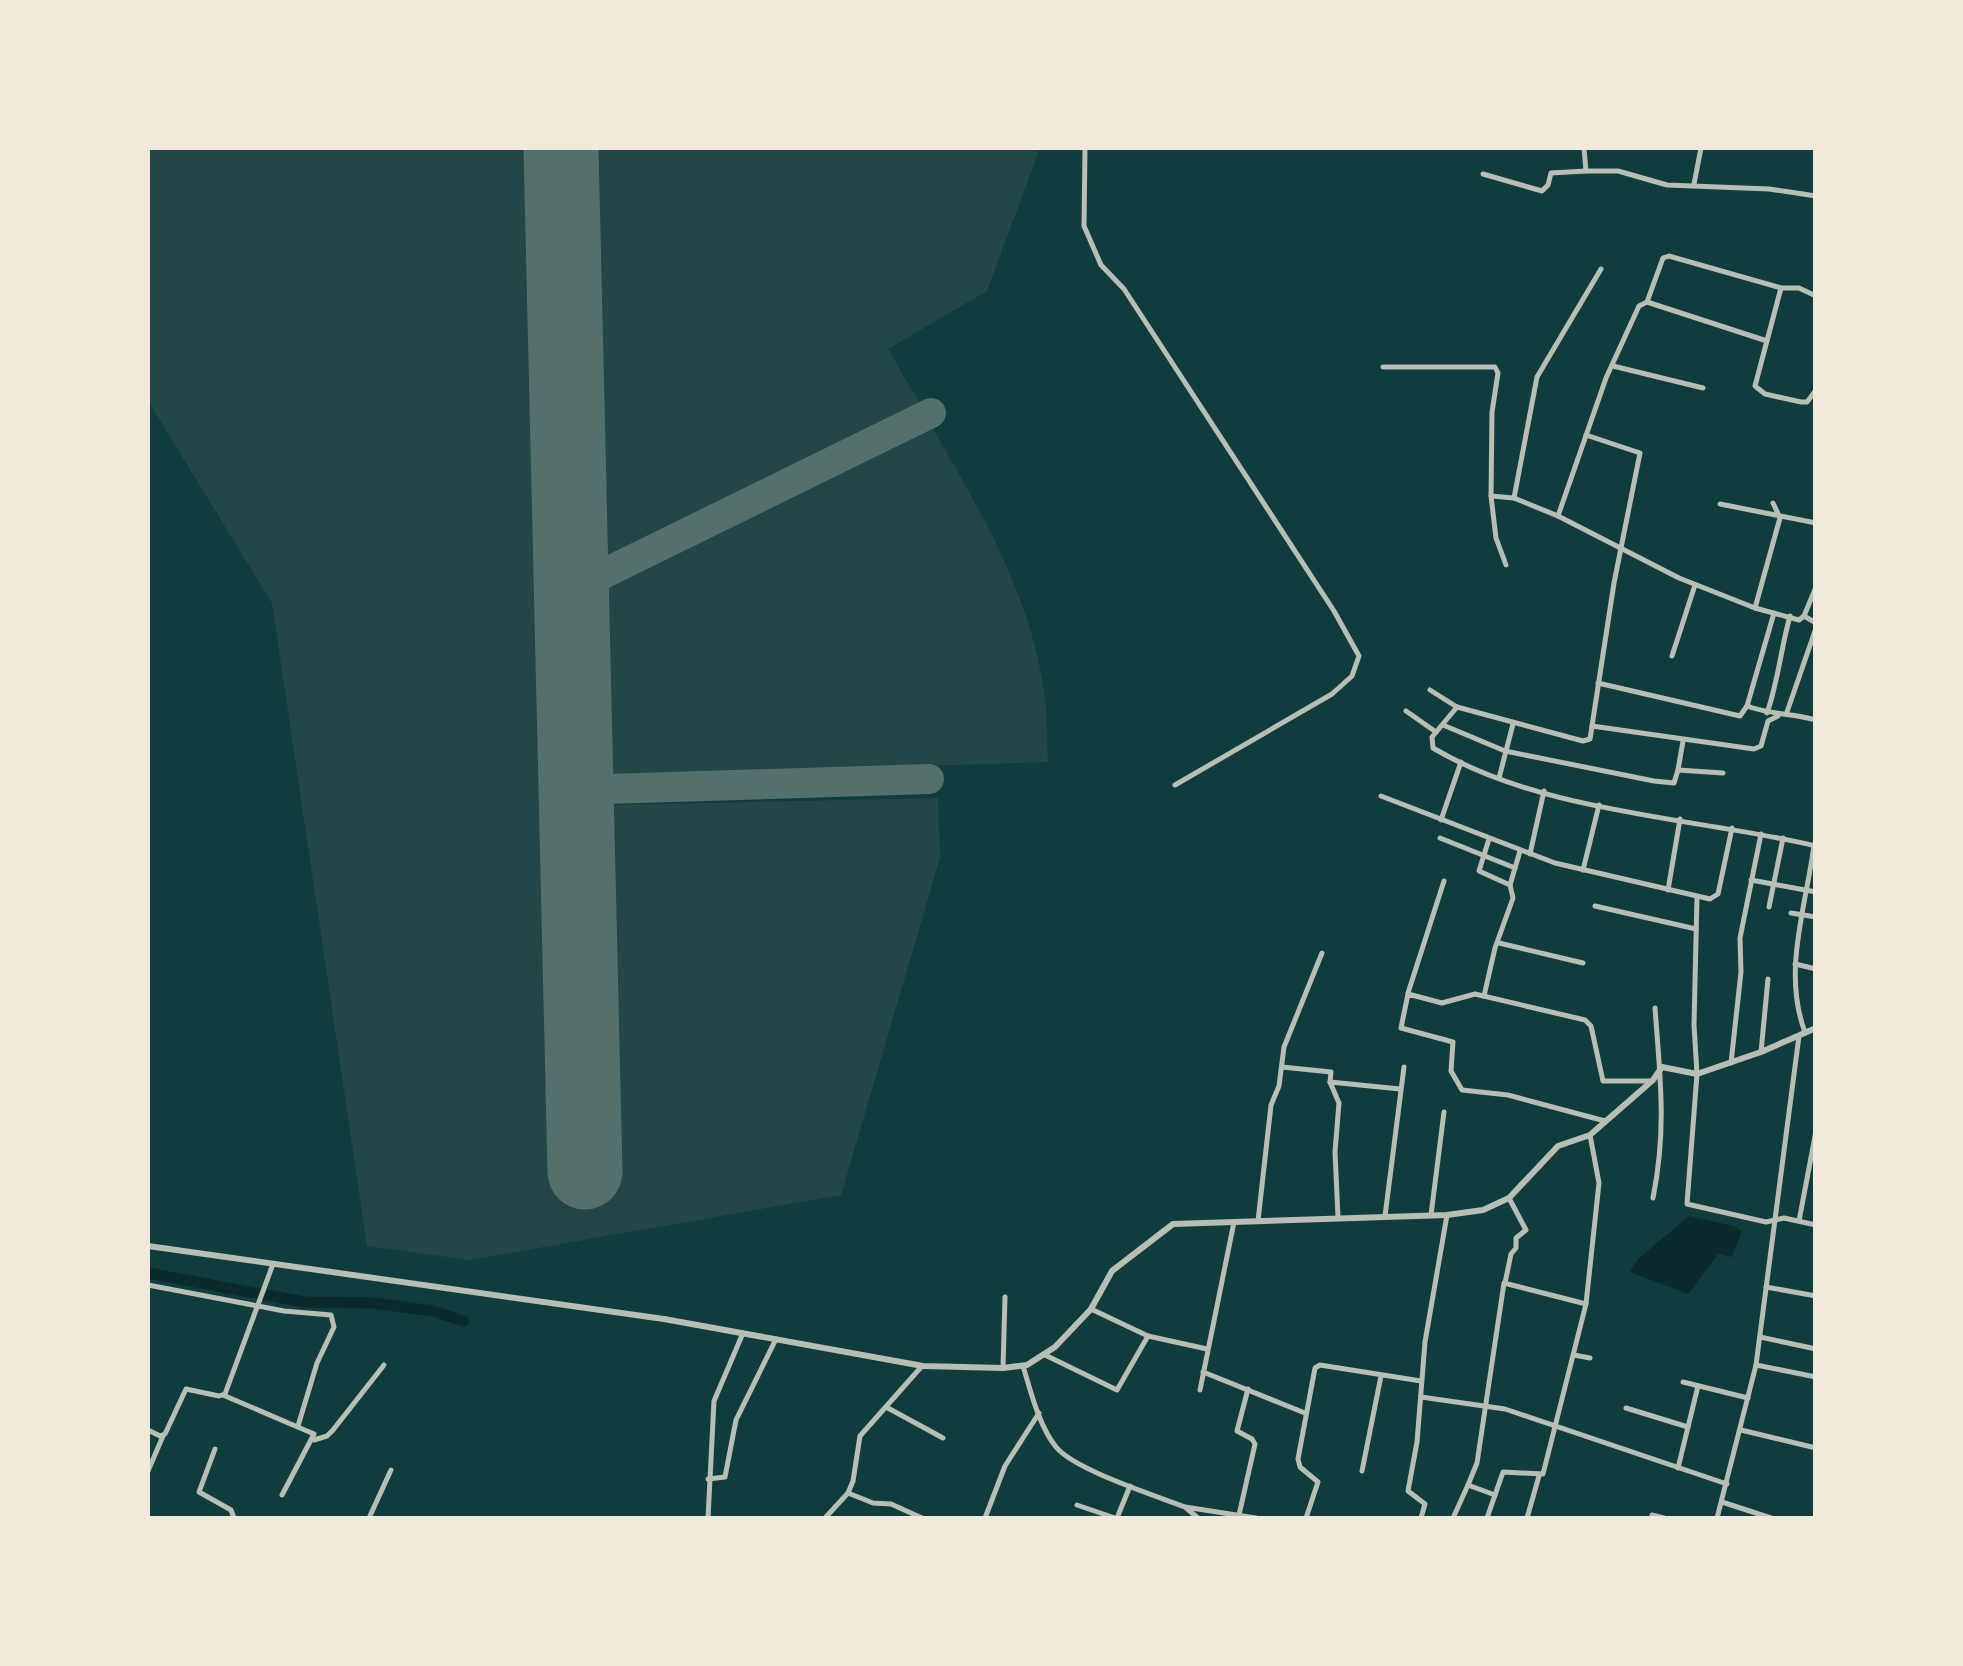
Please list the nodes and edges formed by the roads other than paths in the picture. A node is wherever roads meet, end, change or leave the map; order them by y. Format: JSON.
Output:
{"nodes":[{"id":1,"x":1085,"y":148,"type":"edge"},
{"id":2,"x":1584,"y":148,"type":"edge"},
{"id":3,"x":1700,"y":148,"type":"edge"},
{"id":4,"x":1586,"y":171,"type":"junction"},
{"id":5,"x":1484,"y":174,"type":"dead end"},
{"id":6,"x":1694,"y":184,"type":"junction"},
{"id":7,"x":1816,"y":196,"type":"edge"},
{"id":8,"x":1601,"y":269,"type":"dead end"},
{"id":9,"x":1780,"y":288,"type":"junction"},
{"id":10,"x":1816,"y":296,"type":"edge"},
{"id":11,"x":1647,"y":302,"type":"junction"},
{"id":12,"x":1766,"y":340,"type":"junction"},
{"id":13,"x":1612,"y":366,"type":"junction"},
{"id":14,"x":1383,"y":367,"type":"dead end"},
{"id":15,"x":1702,"y":388,"type":"dead end"},
{"id":16,"x":1816,"y":390,"type":"edge"},
{"id":17,"x":1586,"y":435,"type":"junction"},
{"id":18,"x":1491,"y":496,"type":"junction"},
{"id":19,"x":1514,"y":498,"type":"junction"},
{"id":20,"x":1774,"y":503,"type":"dead end"},
{"id":21,"x":1720,"y":504,"type":"dead end"},
{"id":22,"x":1558,"y":516,"type":"junction"},
{"id":23,"x":1780,"y":518,"type":"junction"},
{"id":24,"x":1816,"y":523,"type":"edge"},
{"id":25,"x":1622,"y":549,"type":"junction"},
{"id":26,"x":1506,"y":565,"type":"dead end"},
{"id":27,"x":1695,"y":585,"type":"junction"},
{"id":28,"x":1816,"y":587,"type":"edge"},
{"id":29,"x":1756,"y":608,"type":"junction"},
{"id":30,"x":1774,"y":613,"type":"junction"},
{"id":31,"x":1790,"y":616,"type":"junction"},
{"id":32,"x":1804,"y":616,"type":"junction"},
{"id":33,"x":1816,"y":626,"type":"edge"},
{"id":34,"x":1672,"y":656,"type":"dead end"},
{"id":35,"x":1598,"y":683,"type":"junction"},
{"id":36,"x":1430,"y":690,"type":"dead end"},
{"id":37,"x":1747,"y":706,"type":"junction"},
{"id":38,"x":1458,"y":707,"type":"junction"},
{"id":39,"x":1406,"y":711,"type":"dead end"},
{"id":40,"x":1787,"y":712,"type":"junction"},
{"id":41,"x":1767,"y":713,"type":"junction"},
{"id":42,"x":1778,"y":716,"type":"junction"},
{"id":43,"x":1816,"y":720,"type":"edge"},
{"id":44,"x":1443,"y":724,"type":"junction"},
{"id":45,"x":1513,"y":724,"type":"junction"},
{"id":46,"x":1592,"y":726,"type":"junction"},
{"id":47,"x":1436,"y":732,"type":"junction"},
{"id":48,"x":1683,"y":741,"type":"junction"},
{"id":49,"x":1505,"y":751,"type":"junction"},
{"id":50,"x":1460,"y":762,"type":"junction"},
{"id":51,"x":1678,"y":770,"type":"junction"},
{"id":52,"x":1723,"y":772,"type":"dead end"},
{"id":53,"x":1498,"y":778,"type":"junction"},
{"id":54,"x":1175,"y":785,"type":"dead end"},
{"id":55,"x":1544,"y":792,"type":"junction"},
{"id":56,"x":1381,"y":796,"type":"dead end"},
{"id":57,"x":1599,"y":805,"type":"junction"},
{"id":58,"x":1680,"y":819,"type":"junction"},
{"id":59,"x":1441,"y":820,"type":"junction"},
{"id":60,"x":1732,"y":828,"type":"junction"},
{"id":61,"x":1761,"y":834,"type":"junction"},
{"id":62,"x":1440,"y":838,"type":"dead end"},
{"id":63,"x":1784,"y":838,"type":"junction"},
{"id":64,"x":1489,"y":839,"type":"junction"},
{"id":65,"x":1815,"y":845,"type":"edge"},
{"id":66,"x":1520,"y":851,"type":"junction"},
{"id":67,"x":1530,"y":854,"type":"junction"},
{"id":68,"x":1483,"y":856,"type":"junction"},
{"id":69,"x":1515,"y":868,"type":"junction"},
{"id":70,"x":1583,"y":871,"type":"junction"},
{"id":71,"x":1751,"y":880,"type":"junction"},
{"id":72,"x":1444,"y":881,"type":"dead end"},
{"id":73,"x":1510,"y":884,"type":"junction"},
{"id":74,"x":1774,"y":884,"type":"junction"},
{"id":75,"x":1668,"y":890,"type":"junction"},
{"id":76,"x":1812,"y":892,"type":"edge"},
{"id":77,"x":1697,"y":897,"type":"junction"},
{"id":78,"x":1595,"y":906,"type":"dead end"},
{"id":79,"x":1769,"y":907,"type":"dead end"},
{"id":80,"x":1791,"y":913,"type":"dead end"},
{"id":81,"x":1804,"y":915,"type":"junction"},
{"id":82,"x":1816,"y":918,"type":"edge"},
{"id":83,"x":1696,"y":929,"type":"junction"},
{"id":84,"x":1497,"y":942,"type":"junction"},
{"id":85,"x":1322,"y":953,"type":"dead end"},
{"id":86,"x":1583,"y":963,"type":"dead end"},
{"id":87,"x":1794,"y":964,"type":"junction"},
{"id":88,"x":1816,"y":969,"type":"edge"},
{"id":89,"x":1768,"y":978,"type":"dead end"},
{"id":90,"x":1408,"y":994,"type":"junction"},
{"id":91,"x":1484,"y":996,"type":"junction"},
{"id":92,"x":1655,"y":1008,"type":"dead end"},
{"id":93,"x":1816,"y":1028,"type":"edge"},
{"id":94,"x":1802,"y":1034,"type":"junction"},
{"id":95,"x":1761,"y":1052,"type":"junction"},
{"id":96,"x":1730,"y":1063,"type":"junction"},
{"id":97,"x":1282,"y":1066,"type":"junction"},
{"id":98,"x":1404,"y":1067,"type":"dead end"},
{"id":99,"x":1662,"y":1067,"type":"junction"},
{"id":100,"x":1697,"y":1074,"type":"junction"},
{"id":101,"x":1653,"y":1080,"type":"junction"},
{"id":102,"x":1330,"y":1082,"type":"junction"},
{"id":103,"x":1400,"y":1088,"type":"junction"},
{"id":104,"x":1444,"y":1112,"type":"dead end"},
{"id":105,"x":1605,"y":1121,"type":"junction"},
{"id":106,"x":1816,"y":1131,"type":"edge"},
{"id":107,"x":1590,"y":1136,"type":"junction"},
{"id":108,"x":1509,"y":1198,"type":"junction"},
{"id":109,"x":1653,"y":1198,"type":"dead end"},
{"id":110,"x":1431,"y":1215,"type":"junction"},
{"id":111,"x":1448,"y":1215,"type":"junction"},
{"id":112,"x":1338,"y":1216,"type":"junction"},
{"id":113,"x":1385,"y":1216,"type":"junction"},
{"id":114,"x":1775,"y":1219,"type":"junction"},
{"id":115,"x":1258,"y":1221,"type":"junction"},
{"id":116,"x":1799,"y":1221,"type":"junction"},
{"id":117,"x":1234,"y":1222,"type":"junction"},
{"id":118,"x":1816,"y":1225,"type":"edge"},
{"id":119,"x":148,"y":1246,"type":"edge"},
{"id":120,"x":272,"y":1264,"type":"junction"},
{"id":121,"x":1504,"y":1283,"type":"junction"},
{"id":122,"x":148,"y":1285,"type":"edge"},
{"id":123,"x":1766,"y":1288,"type":"junction"},
{"id":124,"x":1816,"y":1296,"type":"edge"},
{"id":125,"x":1005,"y":1297,"type":"dead end"},
{"id":126,"x":256,"y":1303,"type":"junction"},
{"id":127,"x":1586,"y":1304,"type":"junction"},
{"id":128,"x":1091,"y":1309,"type":"junction"},
{"id":129,"x":742,"y":1333,"type":"junction"},
{"id":130,"x":1148,"y":1336,"type":"junction"},
{"id":131,"x":1760,"y":1337,"type":"junction"},
{"id":132,"x":776,"y":1340,"type":"junction"},
{"id":133,"x":1208,"y":1349,"type":"junction"},
{"id":134,"x":1816,"y":1349,"type":"edge"},
{"id":135,"x":1045,"y":1355,"type":"junction"},
{"id":136,"x":1574,"y":1355,"type":"junction"},
{"id":137,"x":1590,"y":1358,"type":"dead end"},
{"id":138,"x":384,"y":1365,"type":"dead end"},
{"id":139,"x":1756,"y":1365,"type":"junction"},
{"id":140,"x":923,"y":1366,"type":"junction"},
{"id":141,"x":1025,"y":1366,"type":"junction"},
{"id":142,"x":1003,"y":1368,"type":"junction"},
{"id":143,"x":1203,"y":1372,"type":"junction"},
{"id":144,"x":1381,"y":1374,"type":"junction"},
{"id":145,"x":1816,"y":1377,"type":"edge"},
{"id":146,"x":1423,"y":1381,"type":"junction"},
{"id":147,"x":1682,"y":1382,"type":"dead end"},
{"id":148,"x":1698,"y":1386,"type":"junction"},
{"id":149,"x":1248,"y":1389,"type":"junction"},
{"id":150,"x":1200,"y":1390,"type":"dead end"},
{"id":151,"x":223,"y":1395,"type":"junction"},
{"id":152,"x":1748,"y":1398,"type":"junction"},
{"id":153,"x":1421,"y":1399,"type":"junction"},
{"id":154,"x":1486,"y":1404,"type":"junction"},
{"id":155,"x":886,"y":1407,"type":"junction"},
{"id":156,"x":1626,"y":1408,"type":"dead end"},
{"id":157,"x":1305,"y":1413,"type":"junction"},
{"id":158,"x":1039,"y":1414,"type":"junction"},
{"id":159,"x":1558,"y":1424,"type":"junction"},
{"id":160,"x":298,"y":1426,"type":"junction"},
{"id":161,"x":1742,"y":1426,"type":"junction"},
{"id":162,"x":1688,"y":1427,"type":"junction"},
{"id":163,"x":148,"y":1430,"type":"edge"},
{"id":164,"x":163,"y":1436,"type":"junction"},
{"id":165,"x":943,"y":1438,"type":"dead end"},
{"id":166,"x":314,"y":1440,"type":"junction"},
{"id":167,"x":1816,"y":1448,"type":"edge"},
{"id":168,"x":215,"y":1449,"type":"dead end"},
{"id":169,"x":1678,"y":1468,"type":"junction"},
{"id":170,"x":391,"y":1470,"type":"dead end"},
{"id":171,"x":148,"y":1471,"type":"edge"},
{"id":172,"x":1362,"y":1471,"type":"dead end"},
{"id":173,"x":1540,"y":1476,"type":"junction"},
{"id":174,"x":708,"y":1479,"type":"junction"},
{"id":175,"x":1468,"y":1485,"type":"junction"},
{"id":176,"x":1130,"y":1486,"type":"junction"},
{"id":177,"x":1726,"y":1487,"type":"junction"},
{"id":178,"x":848,"y":1493,"type":"junction"},
{"id":179,"x":282,"y":1495,"type":"dead end"},
{"id":180,"x":1494,"y":1495,"type":"junction"},
{"id":181,"x":1722,"y":1502,"type":"junction"},
{"id":182,"x":1077,"y":1505,"type":"dead end"},
{"id":183,"x":1185,"y":1507,"type":"junction"},
{"id":184,"x":1238,"y":1515,"type":"junction"},
{"id":185,"x":1652,"y":1515,"type":"dead end"},
{"id":186,"x":234,"y":1518,"type":"edge"},
{"id":187,"x":369,"y":1518,"type":"edge"},
{"id":188,"x":708,"y":1518,"type":"edge"},
{"id":189,"x":825,"y":1518,"type":"edge"},
{"id":190,"x":922,"y":1518,"type":"edge"},
{"id":191,"x":985,"y":1518,"type":"edge"},
{"id":192,"x":1116,"y":1518,"type":"edge"},
{"id":193,"x":1198,"y":1518,"type":"edge"},
{"id":194,"x":1256,"y":1518,"type":"edge"},
{"id":195,"x":1306,"y":1518,"type":"edge"},
{"id":196,"x":1422,"y":1518,"type":"edge"},
{"id":197,"x":1454,"y":1518,"type":"edge"},
{"id":198,"x":1486,"y":1518,"type":"edge"},
{"id":199,"x":1527,"y":1518,"type":"edge"},
{"id":200,"x":1664,"y":1518,"type":"edge"},
{"id":201,"x":1717,"y":1518,"type":"edge"},
{"id":202,"x":1770,"y":1518,"type":"edge"}],
"edges":[{"from":1,"to":54,"type":"street"},
{"from":2,"to":4,"type":"street"},
{"from":3,"to":6,"type":"street"},
{"from":4,"to":5,"type":"street"},
{"from":4,"to":6,"type":"street"},
{"from":6,"to":7,"type":"street"},
{"from":8,"to":19,"type":"street"},
{"from":9,"to":10,"type":"street"},
{"from":9,"to":11,"type":"street"},
{"from":9,"to":12,"type":"street"},
{"from":11,"to":12,"type":"street"},
{"from":11,"to":13,"type":"street"},
{"from":12,"to":16,"type":"street"},
{"from":13,"to":15,"type":"street"},
{"from":13,"to":17,"type":"street"},
{"from":14,"to":18,"type":"street"},
{"from":17,"to":22,"type":"street"},
{"from":17,"to":25,"type":"street"},
{"from":18,"to":19,"type":"street"},
{"from":18,"to":26,"type":"street"},
{"from":19,"to":22,"type":"street"},
{"from":20,"to":23,"type":"street"},
{"from":21,"to":23,"type":"street"},
{"from":22,"to":25,"type":"street"},
{"from":23,"to":24,"type":"street"},
{"from":23,"to":29,"type":"street"},
{"from":25,"to":27,"type":"street"},
{"from":25,"to":35,"type":"street"},
{"from":27,"to":29,"type":"street"},
{"from":27,"to":34,"type":"street"},
{"from":28,"to":32,"type":"street"},
{"from":29,"to":30,"type":"street"},
{"from":30,"to":31,"type":"street"},
{"from":30,"to":37,"type":"street"},
{"from":31,"to":32,"type":"street"},
{"from":31,"to":41,"type":"street"},
{"from":32,"to":33,"type":"street"},
{"from":33,"to":40,"type":"street"},
{"from":35,"to":37,"type":"street"},
{"from":35,"to":46,"type":"street"},
{"from":36,"to":38,"type":"street"},
{"from":37,"to":41,"type":"street"},
{"from":38,"to":44,"type":"street"},
{"from":38,"to":45,"type":"street"},
{"from":39,"to":47,"type":"street"},
{"from":40,"to":42,"type":"street"},
{"from":40,"to":43,"type":"street"},
{"from":41,"to":42,"type":"street"},
{"from":42,"to":48,"type":"street"},
{"from":44,"to":47,"type":"street"},
{"from":44,"to":49,"type":"street"},
{"from":45,"to":46,"type":"street"},
{"from":45,"to":49,"type":"street"},
{"from":46,"to":48,"type":"street"},
{"from":47,"to":50,"type":"street"},
{"from":48,"to":51,"type":"street"},
{"from":49,"to":51,"type":"street"},
{"from":49,"to":53,"type":"street"},
{"from":50,"to":53,"type":"street"},
{"from":50,"to":59,"type":"street"},
{"from":51,"to":52,"type":"street"},
{"from":53,"to":55,"type":"street"},
{"from":55,"to":57,"type":"street"},
{"from":55,"to":67,"type":"street"},
{"from":56,"to":59,"type":"street"},
{"from":57,"to":58,"type":"street"},
{"from":57,"to":70,"type":"street"},
{"from":58,"to":60,"type":"street"},
{"from":58,"to":75,"type":"street"},
{"from":59,"to":64,"type":"street"},
{"from":60,"to":61,"type":"street"},
{"from":60,"to":77,"type":"street"},
{"from":61,"to":63,"type":"street"},
{"from":61,"to":71,"type":"street"},
{"from":62,"to":68,"type":"street"},
{"from":63,"to":65,"type":"street"},
{"from":63,"to":74,"type":"street"},
{"from":64,"to":66,"type":"street"},
{"from":64,"to":68,"type":"street"},
{"from":65,"to":76,"type":"street"},
{"from":66,"to":67,"type":"street"},
{"from":66,"to":69,"type":"street"},
{"from":67,"to":70,"type":"street"},
{"from":68,"to":69,"type":"street"},
{"from":68,"to":73,"type":"street"},
{"from":69,"to":73,"type":"street"},
{"from":70,"to":75,"type":"street"},
{"from":71,"to":74,"type":"street"},
{"from":71,"to":96,"type":"street"},
{"from":72,"to":90,"type":"street"},
{"from":73,"to":84,"type":"street"},
{"from":74,"to":76,"type":"street"},
{"from":74,"to":79,"type":"street"},
{"from":75,"to":77,"type":"street"},
{"from":76,"to":81,"type":"street"},
{"from":77,"to":83,"type":"street"},
{"from":78,"to":83,"type":"street"},
{"from":80,"to":81,"type":"street"},
{"from":81,"to":82,"type":"street"},
{"from":81,"to":87,"type":"street"},
{"from":83,"to":100,"type":"street"},
{"from":84,"to":86,"type":"street"},
{"from":84,"to":91,"type":"street"},
{"from":85,"to":97,"type":"street"},
{"from":87,"to":88,"type":"street"},
{"from":87,"to":94,"type":"street"},
{"from":89,"to":95,"type":"street"},
{"from":90,"to":91,"type":"street"},
{"from":90,"to":105,"type":"street"},
{"from":91,"to":101,"type":"street"},
{"from":92,"to":99,"type":"street"},
{"from":93,"to":94,"type":"street"},
{"from":94,"to":95,"type":"street"},
{"from":94,"to":114,"type":"street"},
{"from":95,"to":96,"type":"street"},
{"from":96,"to":100,"type":"street"},
{"from":97,"to":102,"type":"street"},
{"from":97,"to":115,"type":"street"},
{"from":98,"to":103,"type":"street"},
{"from":99,"to":100,"type":"street"},
{"from":99,"to":101,"type":"street"},
{"from":99,"to":109,"type":"street"},
{"from":100,"to":114,"type":"street"},
{"from":101,"to":105,"type":"street"},
{"from":102,"to":103,"type":"street"},
{"from":102,"to":112,"type":"street"},
{"from":103,"to":113,"type":"street"},
{"from":104,"to":110,"type":"street"},
{"from":105,"to":107,"type":"street"},
{"from":106,"to":116,"type":"street"},
{"from":107,"to":108,"type":"street"},
{"from":107,"to":127,"type":"street"},
{"from":108,"to":111,"type":"street"},
{"from":108,"to":121,"type":"street"},
{"from":110,"to":111,"type":"street"},
{"from":110,"to":113,"type":"street"},
{"from":111,"to":146,"type":"street"},
{"from":112,"to":113,"type":"street"},
{"from":112,"to":115,"type":"street"},
{"from":114,"to":116,"type":"street"},
{"from":114,"to":123,"type":"street"},
{"from":115,"to":117,"type":"street"},
{"from":116,"to":118,"type":"street"},
{"from":117,"to":128,"type":"street"},
{"from":117,"to":133,"type":"street"},
{"from":119,"to":120,"type":"street"},
{"from":120,"to":126,"type":"street"},
{"from":120,"to":129,"type":"street"},
{"from":121,"to":127,"type":"street"},
{"from":121,"to":154,"type":"street"},
{"from":122,"to":126,"type":"street"},
{"from":123,"to":124,"type":"street"},
{"from":123,"to":131,"type":"street"},
{"from":125,"to":142,"type":"street"},
{"from":126,"to":151,"type":"street"},
{"from":126,"to":160,"type":"street"},
{"from":127,"to":136,"type":"street"},
{"from":128,"to":130,"type":"street"},
{"from":128,"to":135,"type":"street"},
{"from":129,"to":132,"type":"street"},
{"from":129,"to":174,"type":"street"},
{"from":130,"to":133,"type":"street"},
{"from":130,"to":135,"type":"street"},
{"from":131,"to":134,"type":"street"},
{"from":131,"to":139,"type":"street"},
{"from":132,"to":140,"type":"street"},
{"from":132,"to":174,"type":"street"},
{"from":133,"to":143,"type":"street"},
{"from":135,"to":141,"type":"street"},
{"from":136,"to":137,"type":"street"},
{"from":136,"to":159,"type":"street"},
{"from":138,"to":166,"type":"street"},
{"from":139,"to":145,"type":"street"},
{"from":139,"to":152,"type":"street"},
{"from":140,"to":142,"type":"street"},
{"from":140,"to":155,"type":"street"},
{"from":141,"to":142,"type":"street"},
{"from":141,"to":158,"type":"street"},
{"from":143,"to":149,"type":"street"},
{"from":143,"to":150,"type":"street"},
{"from":144,"to":146,"type":"street"},
{"from":144,"to":157,"type":"street"},
{"from":144,"to":172,"type":"street"},
{"from":146,"to":153,"type":"street"},
{"from":147,"to":148,"type":"street"},
{"from":148,"to":152,"type":"street"},
{"from":148,"to":162,"type":"street"},
{"from":149,"to":157,"type":"street"},
{"from":149,"to":184,"type":"street"},
{"from":151,"to":160,"type":"street"},
{"from":151,"to":164,"type":"street"},
{"from":152,"to":161,"type":"street"},
{"from":153,"to":154,"type":"street"},
{"from":153,"to":196,"type":"street"},
{"from":154,"to":159,"type":"street"},
{"from":154,"to":175,"type":"street"},
{"from":155,"to":165,"type":"street"},
{"from":155,"to":178,"type":"street"},
{"from":156,"to":162,"type":"street"},
{"from":157,"to":195,"type":"street"},
{"from":158,"to":176,"type":"street"},
{"from":158,"to":191,"type":"street"},
{"from":159,"to":169,"type":"street"},
{"from":159,"to":173,"type":"street"},
{"from":160,"to":166,"type":"street"},
{"from":161,"to":167,"type":"street"},
{"from":161,"to":177,"type":"street"},
{"from":162,"to":169,"type":"street"},
{"from":163,"to":164,"type":"street"},
{"from":164,"to":171,"type":"street"},
{"from":166,"to":179,"type":"street"},
{"from":168,"to":186,"type":"street"},
{"from":169,"to":177,"type":"street"},
{"from":170,"to":187,"type":"street"},
{"from":173,"to":180,"type":"street"},
{"from":173,"to":199,"type":"street"},
{"from":174,"to":188,"type":"street"},
{"from":175,"to":180,"type":"street"},
{"from":175,"to":197,"type":"street"},
{"from":176,"to":183,"type":"street"},
{"from":176,"to":192,"type":"street"},
{"from":177,"to":181,"type":"street"},
{"from":178,"to":189,"type":"street"},
{"from":178,"to":190,"type":"street"},
{"from":180,"to":198,"type":"street"},
{"from":181,"to":201,"type":"street"},
{"from":181,"to":202,"type":"street"},
{"from":182,"to":192,"type":"street"},
{"from":183,"to":184,"type":"street"},
{"from":183,"to":193,"type":"street"},
{"from":184,"to":194,"type":"street"},
{"from":185,"to":200,"type":"street"}]}
